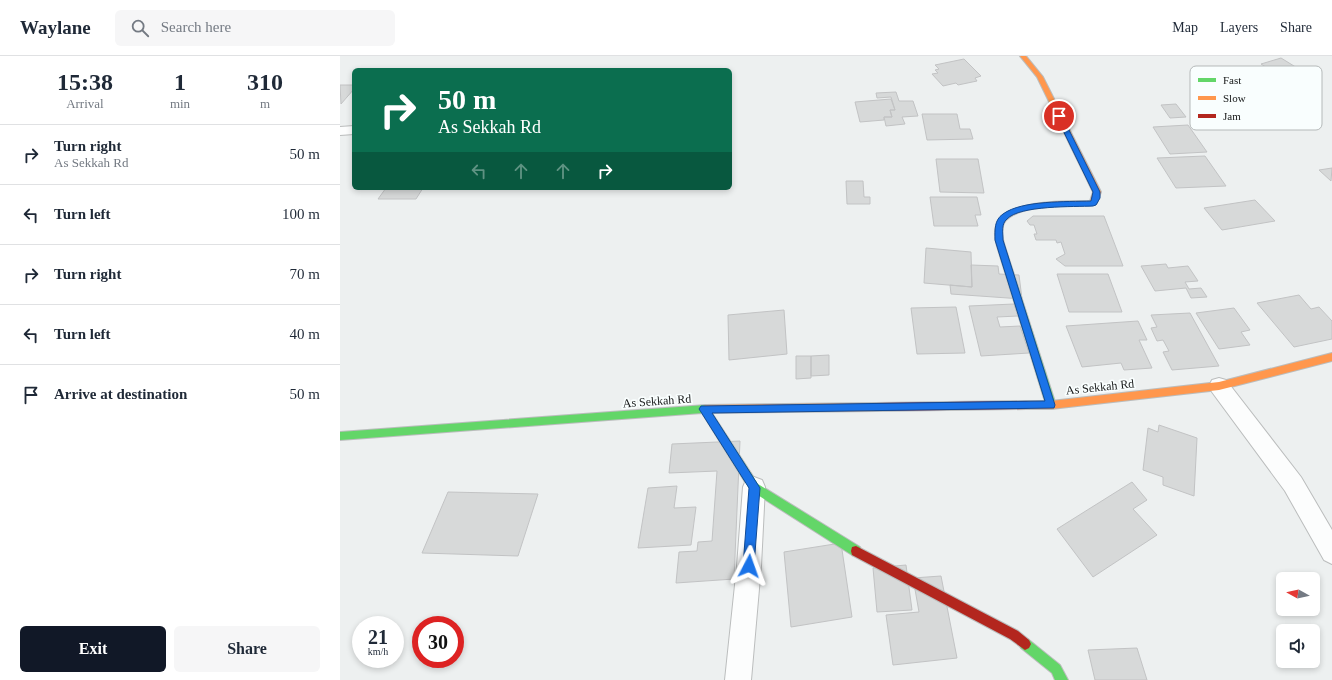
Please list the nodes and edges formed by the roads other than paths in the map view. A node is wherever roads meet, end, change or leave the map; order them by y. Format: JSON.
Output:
{"nodes":[{"id":1,"x":1023,"y":56,"type":"edge"},
{"id":2,"x":352,"y":130,"type":"edge"},
{"id":3,"x":340,"y":131,"type":"edge"},
{"id":4,"x":1332,"y":356,"type":"edge"},
{"id":5,"x":1219,"y":386,"type":"junction"},
{"id":6,"x":1051,"y":405,"type":"junction"},
{"id":7,"x":704,"y":409,"type":"junction"},
{"id":8,"x":340,"y":436,"type":"edge"},
{"id":9,"x":754,"y":488,"type":"junction"},
{"id":10,"x":1332,"y":552,"type":"edge"},
{"id":11,"x":738,"y":680,"type":"edge"},
{"id":12,"x":1062,"y":680,"type":"edge"}],
"edges":[{"from":1,"to":6,"type":"street"},
{"from":2,"to":3,"type":"street"},
{"from":4,"to":5,"type":"street","name":"As Sekkah Rd"},
{"from":5,"to":6,"type":"street","name":"As Sekkah Rd"},
{"from":5,"to":10,"type":"street"},
{"from":6,"to":7,"type":"street","name":"As Sekkah Rd"},
{"from":7,"to":8,"type":"street","name":"As Sekkah Rd"},
{"from":7,"to":9,"type":"street"},
{"from":9,"to":11,"type":"street"},
{"from":9,"to":12,"type":"street"}]}
